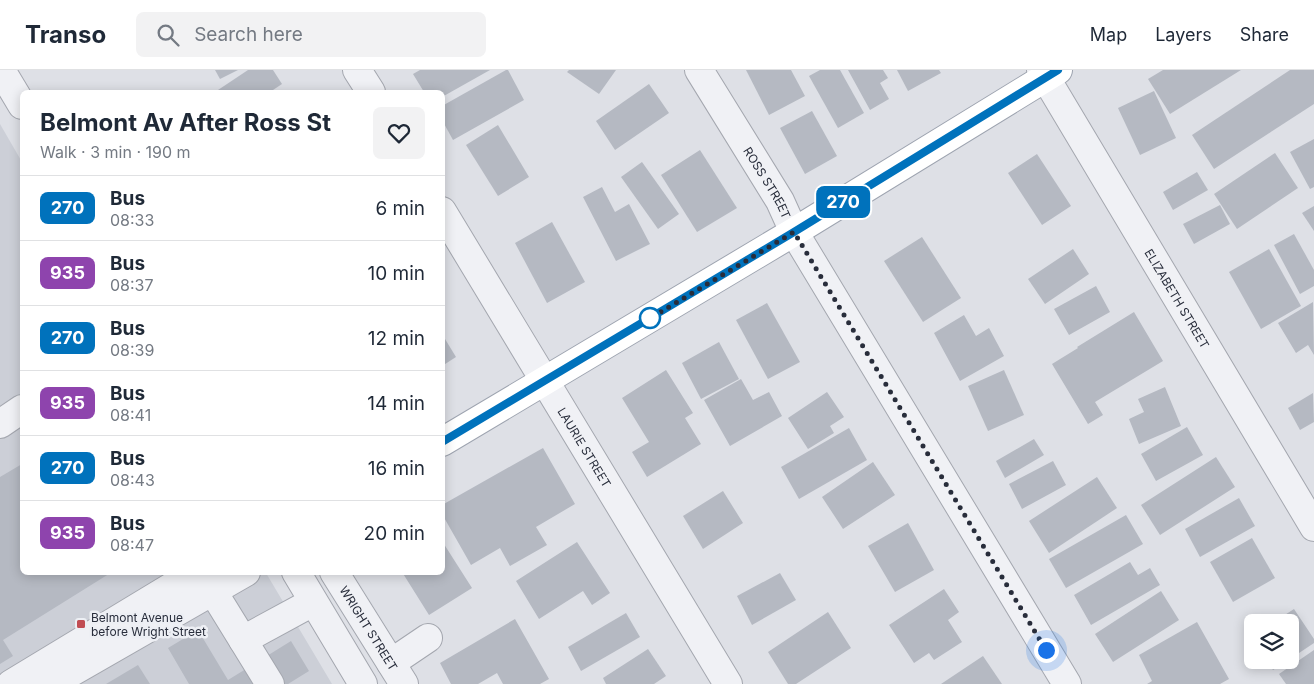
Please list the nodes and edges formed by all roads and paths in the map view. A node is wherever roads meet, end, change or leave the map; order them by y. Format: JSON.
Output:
{"nodes":[{"id":1,"x":1,"y":70,"type":"edge"},
{"id":2,"x":23,"y":70,"type":"edge"},
{"id":3,"x":357,"y":70,"type":"edge"},
{"id":4,"x":699,"y":70,"type":"edge"},
{"id":5,"x":1048,"y":72,"type":"edge"},
{"id":6,"x":35,"y":90,"type":"edge"},
{"id":7,"x":370,"y":90,"type":"edge"},
{"id":8,"x":20,"y":102,"type":"edge"},
{"id":9,"x":445,"y":216,"type":"edge"},
{"id":10,"x":794,"y":232,"type":"junction"},
{"id":11,"x":545,"y":381,"type":"junction"},
{"id":12,"x":20,"y":410,"type":"edge"},
{"id":13,"x":0,"y":424,"type":"edge"},
{"id":14,"x":445,"y":440,"type":"edge"},
{"id":15,"x":1314,"y":527,"type":"edge"},
{"id":16,"x":222,"y":575,"type":"edge"},
{"id":17,"x":298,"y":575,"type":"edge"},
{"id":18,"x":336,"y":575,"type":"edge"},
{"id":19,"x":191,"y":579,"type":"edge"},
{"id":20,"x":313,"y":602,"type":"junction"},
{"id":21,"x":428,"y":638,"type":"dead end"},
{"id":22,"x":244,"y":640,"type":"junction"},
{"id":23,"x":397,"y":673,"type":"edge"},
{"id":24,"x":11,"y":684,"type":"edge"},
{"id":25,"x":51,"y":684,"type":"edge"},
{"id":26,"x":270,"y":684,"type":"edge"},
{"id":27,"x":363,"y":684,"type":"edge"},
{"id":28,"x":728,"y":684,"type":"edge"},
{"id":29,"x":1066,"y":684,"type":"edge"}],
"edges":[{"from":1,"to":8,"type":"street"},
{"from":2,"to":6,"type":"street"},
{"from":3,"to":7,"type":"street"},
{"from":4,"to":10,"type":"street","name":"ROSS STREET"},
{"from":5,"to":10,"type":"main road"},
{"from":5,"to":15,"type":"street","name":"ELIZABETH STREET"},
{"from":9,"to":11,"type":"street","name":"LAURIE STREET"},
{"from":10,"to":11,"type":"main road"},
{"from":10,"to":29,"type":"street","name":"ROSS STREET"},
{"from":11,"to":14,"type":"main road"},
{"from":11,"to":28,"type":"street","name":"LAURIE STREET"},
{"from":12,"to":13,"type":"street"},
{"from":16,"to":19,"type":"street"},
{"from":17,"to":20,"type":"street"},
{"from":18,"to":23,"type":"street","name":"WRIGHT STREET"},
{"from":19,"to":22,"type":"street"},
{"from":19,"to":24,"type":"street"},
{"from":19,"to":25,"type":"street"},
{"from":20,"to":22,"type":"street"},
{"from":20,"to":27,"type":"street"},
{"from":21,"to":23,"type":"street"},
{"from":22,"to":26,"type":"street"}]}
